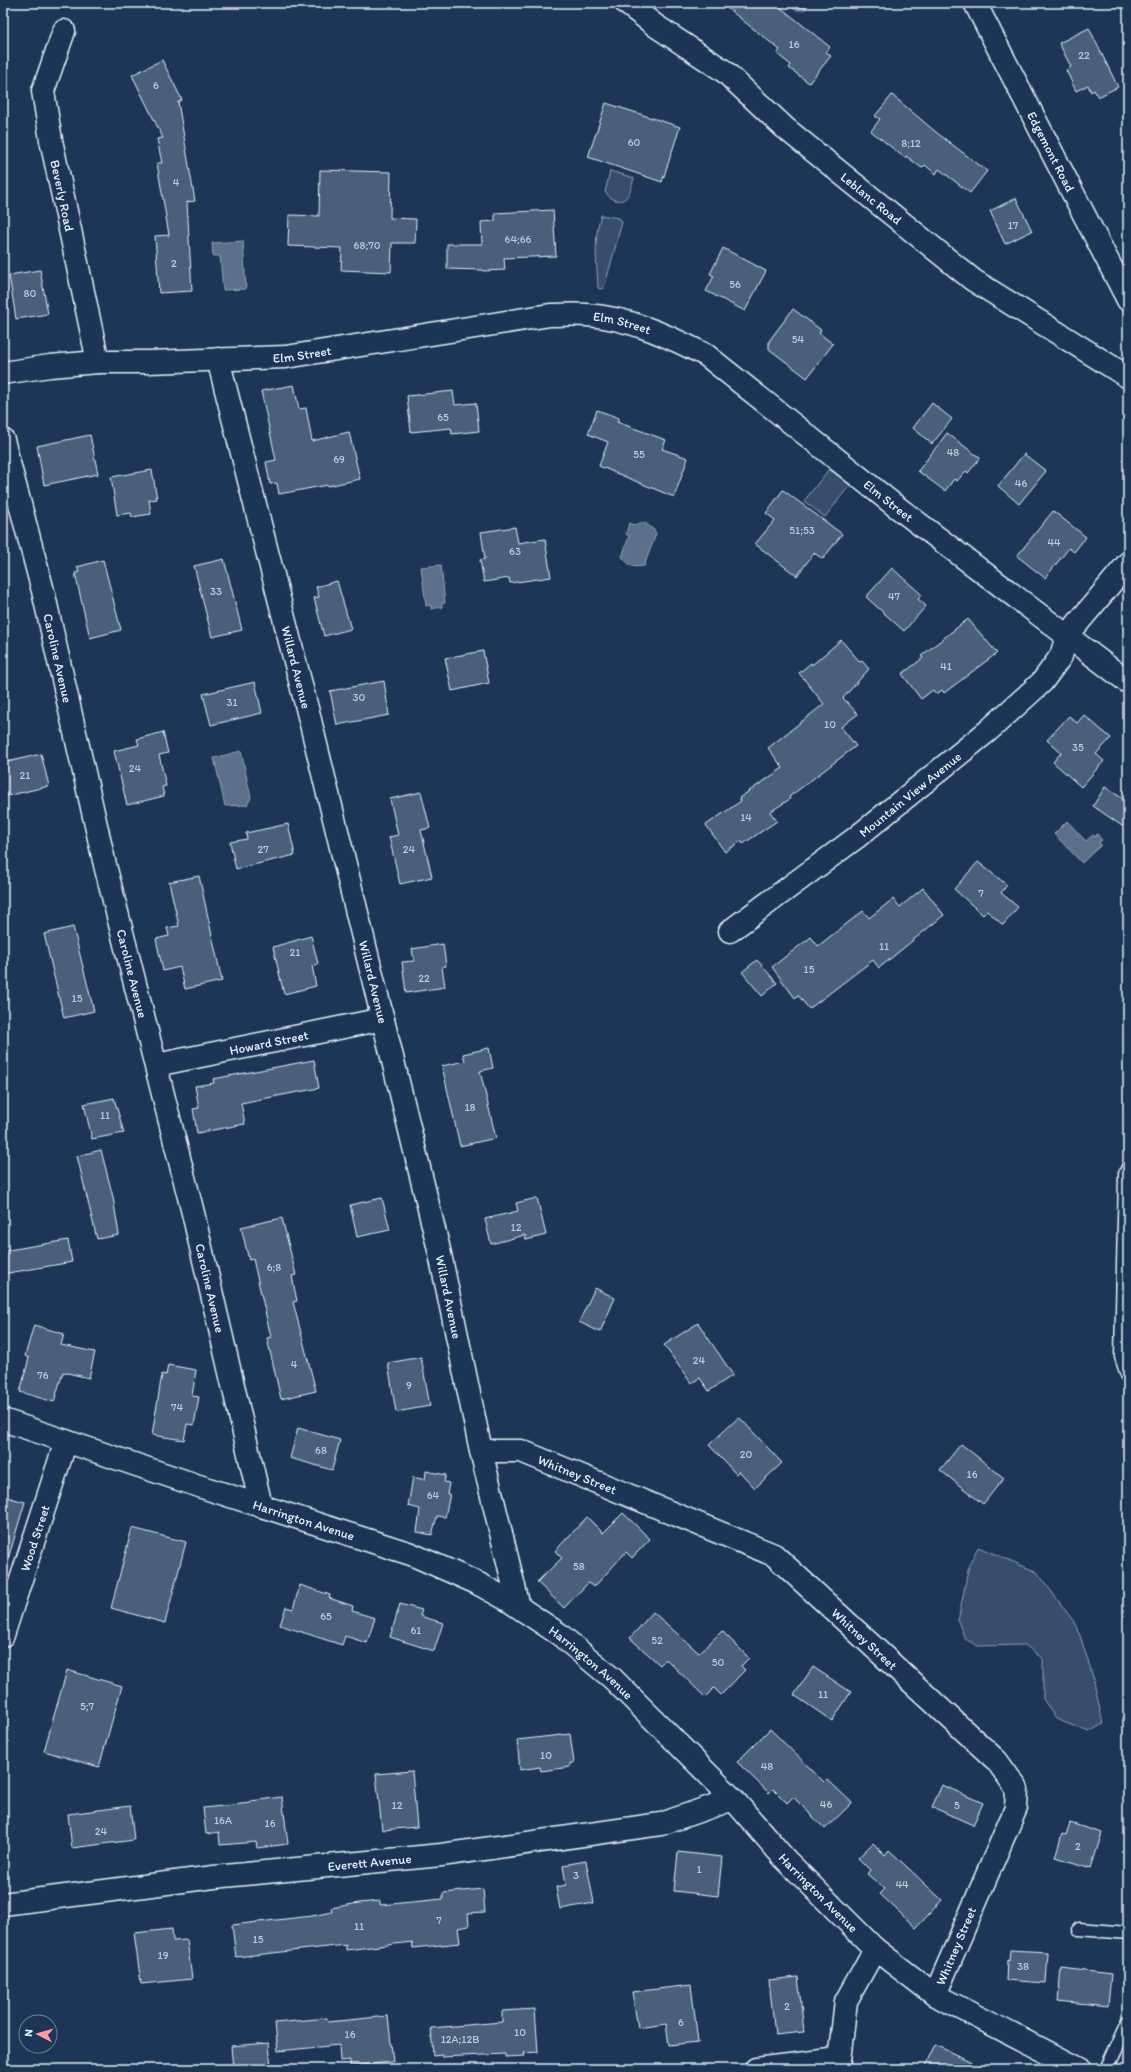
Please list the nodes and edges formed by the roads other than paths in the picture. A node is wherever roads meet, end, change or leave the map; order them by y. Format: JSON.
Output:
{"nodes":[{"id":1,"x":626,"y":3,"type":"edge"},
{"id":2,"x":975,"y":3,"type":"edge"},
{"id":3,"x":64,"y":31,"type":"dead end"},
{"id":4,"x":1128,"y":300,"type":"edge"},
{"id":5,"x":218,"y":359,"type":"junction"},
{"id":6,"x":98,"y":362,"type":"junction"},
{"id":7,"x":3,"y":373,"type":"edge"},
{"id":8,"x":1128,"y":377,"type":"edge"},
{"id":9,"x":3,"y":440,"type":"edge"},
{"id":10,"x":1128,"y":563,"type":"edge"},
{"id":11,"x":1067,"y":636,"type":"junction"},
{"id":12,"x":1128,"y":682,"type":"edge"},
{"id":13,"x":730,"y":931,"type":"dead end"},
{"id":14,"x":382,"y":1019,"type":"junction"},
{"id":15,"x":156,"y":1065,"type":"junction"},
{"id":16,"x":1128,"y":1167,"type":"edge"},
{"id":17,"x":1128,"y":1378,"type":"edge"},
{"id":18,"x":3,"y":1420,"type":"edge"},
{"id":19,"x":66,"y":1441,"type":"junction"},
{"id":20,"x":481,"y":1450,"type":"junction"},
{"id":21,"x":261,"y":1506,"type":"junction"},
{"id":22,"x":519,"y":1606,"type":"junction"},
{"id":23,"x":3,"y":1635,"type":"edge"},
{"id":24,"x":732,"y":1799,"type":"junction"},
{"id":25,"x":3,"y":1904,"type":"edge"},
{"id":26,"x":1079,"y":1929,"type":"dead end"},
{"id":27,"x":1128,"y":1933,"type":"edge"},
{"id":28,"x":875,"y":1949,"type":"junction"},
{"id":29,"x":935,"y":1995,"type":"junction"},
{"id":30,"x":1128,"y":2022,"type":"edge"},
{"id":31,"x":838,"y":2064,"type":"edge"},
{"id":32,"x":756,"y":2069,"type":"edge"},
{"id":33,"x":1079,"y":2069,"type":"edge"},
{"id":34,"x":1106,"y":2069,"type":"edge"}],
"edges":[{"from":1,"to":8,"type":"street","name":"Leblanc Road"},
{"from":2,"to":4,"type":"street","name":"Edgemont Road"},
{"from":3,"to":6,"type":"street","name":"Beverly Road"},
{"from":5,"to":6,"type":"street","name":"Elm Street"},
{"from":5,"to":11,"type":"street","name":"Elm Street"},
{"from":5,"to":14,"type":"street","name":"Willard Avenue"},
{"from":6,"to":7,"type":"street","name":"Elm Street"},
{"from":9,"to":15,"type":"street","name":"Caroline Avenue"},
{"from":10,"to":11,"type":"street"},
{"from":11,"to":12,"type":"street","name":"Elm Street"},
{"from":11,"to":13,"type":"street","name":"Mountain View Avenue"},
{"from":14,"to":15,"type":"street","name":"Howard Street"},
{"from":14,"to":20,"type":"street","name":"Willard Avenue"},
{"from":15,"to":21,"type":"street","name":"Caroline Avenue"},
{"from":16,"to":17,"type":"lane"},
{"from":18,"to":19,"type":"street","name":"Harrington Avenue"},
{"from":19,"to":21,"type":"street","name":"Harrington Avenue"},
{"from":19,"to":23,"type":"street","name":"Wood Street"},
{"from":20,"to":22,"type":"street","name":"Willard Avenue"},
{"from":20,"to":29,"type":"street","name":"Whitney Street"},
{"from":21,"to":22,"type":"street","name":"Harrington Avenue"},
{"from":22,"to":24,"type":"street","name":"Harrington Avenue"},
{"from":24,"to":25,"type":"street","name":"Everett Avenue"},
{"from":24,"to":28,"type":"street","name":"Harrington Avenue"},
{"from":26,"to":27,"type":"lane"},
{"from":28,"to":29,"type":"street","name":"Harrington Avenue"},
{"from":28,"to":31,"type":"street"},
{"from":29,"to":33,"type":"street","name":"Harrington Avenue"},
{"from":30,"to":34,"type":"lane"},
{"from":31,"to":32,"type":"street"}]}
